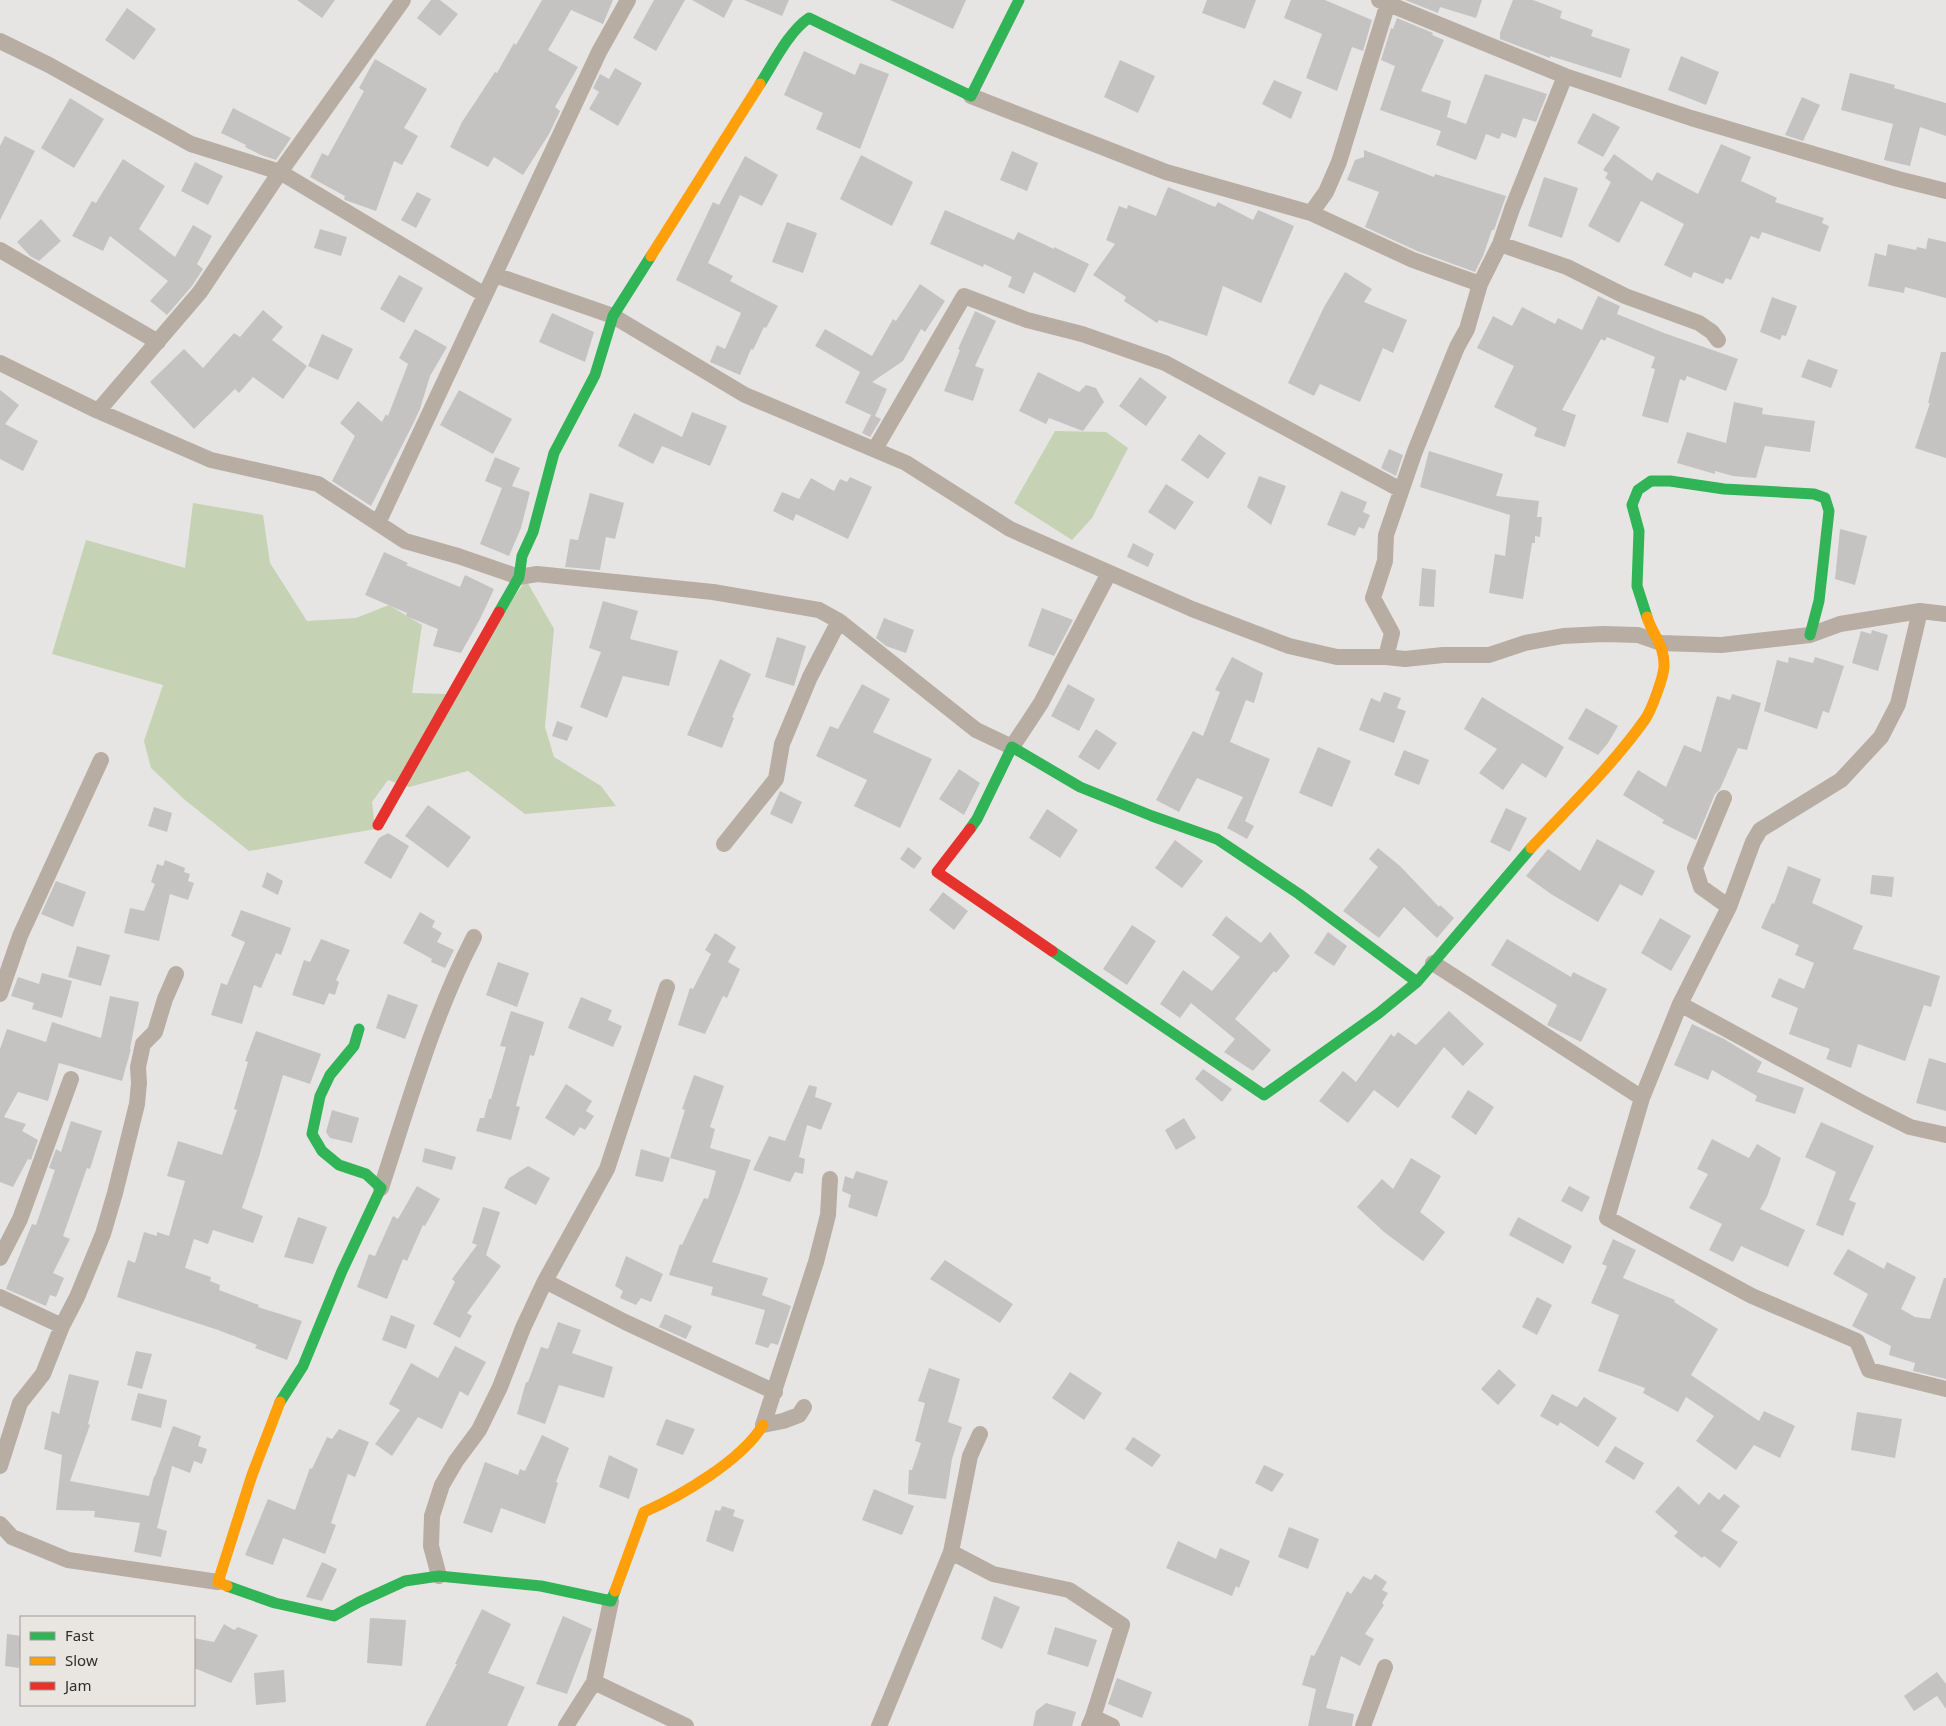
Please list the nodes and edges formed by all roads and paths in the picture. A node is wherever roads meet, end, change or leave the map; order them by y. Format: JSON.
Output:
{"nodes":[{"id":1,"x":403,"y":0,"type":"edge"},
{"id":2,"x":628,"y":0,"type":"edge"},
{"id":3,"x":1019,"y":0,"type":"edge"},
{"id":4,"x":1384,"y":2,"type":"edge"},
{"id":5,"x":0,"y":42,"type":"edge"},
{"id":6,"x":1565,"y":76,"type":"junction"},
{"id":7,"x":971,"y":96,"type":"junction"},
{"id":8,"x":280,"y":172,"type":"junction"},
{"id":9,"x":1946,"y":191,"type":"edge"},
{"id":10,"x":1311,"y":213,"type":"junction"},
{"id":11,"x":1500,"y":244,"type":"junction"},
{"id":12,"x":0,"y":250,"type":"edge"},
{"id":13,"x":495,"y":275,"type":"junction"},
{"id":14,"x":1480,"y":284,"type":"junction"},
{"id":15,"x":485,"y":295,"type":"junction"},
{"id":16,"x":613,"y":316,"type":"junction"},
{"id":17,"x":1718,"y":340,"type":"dead end"},
{"id":18,"x":158,"y":342,"type":"junction"},
{"id":19,"x":0,"y":363,"type":"edge"},
{"id":20,"x":98,"y":411,"type":"junction"},
{"id":21,"x":875,"y":449,"type":"junction"},
{"id":22,"x":1401,"y":490,"type":"junction"},
{"id":23,"x":378,"y":523,"type":"junction"},
{"id":24,"x":1109,"y":573,"type":"junction"},
{"id":25,"x":519,"y":577,"type":"junction"},
{"id":26,"x":1920,"y":611,"type":"junction"},
{"id":27,"x":1946,"y":614,"type":"edge"},
{"id":28,"x":839,"y":621,"type":"junction"},
{"id":29,"x":1810,"y":635,"type":"junction"},
{"id":30,"x":1660,"y":643,"type":"junction"},
{"id":31,"x":1386,"y":657,"type":"junction"},
{"id":32,"x":1012,"y":747,"type":"junction"},
{"id":33,"x":101,"y":760,"type":"dead end"},
{"id":34,"x":1724,"y":798,"type":"dead end"},
{"id":35,"x":378,"y":825,"type":"dead end"},
{"id":36,"x":724,"y":844,"type":"dead end"},
{"id":37,"x":1729,"y":907,"type":"junction"},
{"id":38,"x":474,"y":937,"type":"dead end"},
{"id":39,"x":1433,"y":963,"type":"junction"},
{"id":40,"x":176,"y":974,"type":"dead end"},
{"id":41,"x":1417,"y":982,"type":"junction"},
{"id":42,"x":667,"y":987,"type":"dead end"},
{"id":43,"x":0,"y":994,"type":"edge"},
{"id":44,"x":1680,"y":1004,"type":"junction"},
{"id":45,"x":359,"y":1028,"type":"dead end"},
{"id":46,"x":71,"y":1079,"type":"dead end"},
{"id":47,"x":1642,"y":1098,"type":"junction"},
{"id":48,"x":1946,"y":1134,"type":"edge"},
{"id":49,"x":830,"y":1179,"type":"dead end"},
{"id":50,"x":381,"y":1188,"type":"junction"},
{"id":51,"x":0,"y":1258,"type":"edge"},
{"id":52,"x":545,"y":1281,"type":"junction"},
{"id":53,"x":0,"y":1297,"type":"edge"},
{"id":54,"x":62,"y":1326,"type":"junction"},
{"id":55,"x":1946,"y":1389,"type":"edge"},
{"id":56,"x":775,"y":1392,"type":"junction"},
{"id":57,"x":804,"y":1408,"type":"dead end"},
{"id":58,"x":763,"y":1425,"type":"junction"},
{"id":59,"x":980,"y":1434,"type":"dead end"},
{"id":60,"x":0,"y":1466,"type":"edge"},
{"id":61,"x":0,"y":1524,"type":"edge"},
{"id":62,"x":951,"y":1552,"type":"junction"},
{"id":63,"x":439,"y":1576,"type":"junction"},
{"id":64,"x":218,"y":1582,"type":"junction"},
{"id":65,"x":611,"y":1601,"type":"junction"},
{"id":66,"x":1385,"y":1667,"type":"dead end"},
{"id":67,"x":594,"y":1682,"type":"junction"},
{"id":68,"x":1091,"y":1722,"type":"edge"},
{"id":69,"x":566,"y":1726,"type":"edge"},
{"id":70,"x":686,"y":1726,"type":"edge"},
{"id":71,"x":879,"y":1726,"type":"edge"},
{"id":72,"x":1112,"y":1726,"type":"edge"},
{"id":73,"x":1363,"y":1726,"type":"edge"}],
"edges":[{"from":1,"to":8,"type":"street"},
{"from":2,"to":13,"type":"street"},
{"from":3,"to":7,"type":"street"},
{"from":4,"to":6,"type":"street"},
{"from":4,"to":10,"type":"street"},
{"from":5,"to":8,"type":"street"},
{"from":6,"to":9,"type":"street"},
{"from":6,"to":11,"type":"street"},
{"from":7,"to":10,"type":"street"},
{"from":7,"to":16,"type":"street"},
{"from":8,"to":15,"type":"street"},
{"from":8,"to":18,"type":"street"},
{"from":10,"to":14,"type":"street"},
{"from":11,"to":14,"type":"street"},
{"from":11,"to":17,"type":"street"},
{"from":12,"to":18,"type":"street"},
{"from":13,"to":15,"type":"street"},
{"from":13,"to":16,"type":"street"},
{"from":14,"to":22,"type":"street"},
{"from":15,"to":23,"type":"street"},
{"from":16,"to":21,"type":"street"},
{"from":16,"to":25,"type":"street"},
{"from":18,"to":20,"type":"street"},
{"from":19,"to":20,"type":"street"},
{"from":20,"to":23,"type":"street"},
{"from":21,"to":22,"type":"street"},
{"from":21,"to":24,"type":"street"},
{"from":22,"to":31,"type":"street"},
{"from":23,"to":25,"type":"street"},
{"from":24,"to":31,"type":"street"},
{"from":24,"to":32,"type":"street"},
{"from":25,"to":28,"type":"street"},
{"from":25,"to":35,"type":"street"},
{"from":26,"to":27,"type":"street"},
{"from":26,"to":29,"type":"street"},
{"from":26,"to":37,"type":"street"},
{"from":28,"to":32,"type":"street"},
{"from":28,"to":36,"type":"street"},
{"from":29,"to":30,"type":"street"},
{"from":29,"to":30,"type":"street"},
{"from":30,"to":31,"type":"street"},
{"from":30,"to":39,"type":"street"},
{"from":32,"to":41,"type":"street"},
{"from":32,"to":41,"type":"street"},
{"from":33,"to":43,"type":"street"},
{"from":34,"to":37,"type":"street"},
{"from":37,"to":44,"type":"street"},
{"from":38,"to":50,"type":"street"},
{"from":39,"to":41,"type":"street"},
{"from":39,"to":47,"type":"street"},
{"from":40,"to":54,"type":"street"},
{"from":42,"to":52,"type":"street"},
{"from":44,"to":47,"type":"street"},
{"from":44,"to":48,"type":"street"},
{"from":45,"to":50,"type":"street"},
{"from":46,"to":51,"type":"street"},
{"from":47,"to":55,"type":"street"},
{"from":49,"to":56,"type":"street"},
{"from":50,"to":64,"type":"street"},
{"from":52,"to":56,"type":"street"},
{"from":52,"to":63,"type":"street"},
{"from":53,"to":54,"type":"street"},
{"from":54,"to":60,"type":"street"},
{"from":56,"to":58,"type":"street"},
{"from":57,"to":58,"type":"street"},
{"from":58,"to":65,"type":"street"},
{"from":59,"to":62,"type":"street"},
{"from":61,"to":64,"type":"street"},
{"from":62,"to":68,"type":"street"},
{"from":62,"to":71,"type":"street"},
{"from":63,"to":64,"type":"street"},
{"from":63,"to":65,"type":"street"},
{"from":65,"to":67,"type":"street"},
{"from":66,"to":73,"type":"street"},
{"from":67,"to":69,"type":"street"},
{"from":67,"to":70,"type":"street"},
{"from":68,"to":72,"type":"street"}]}
